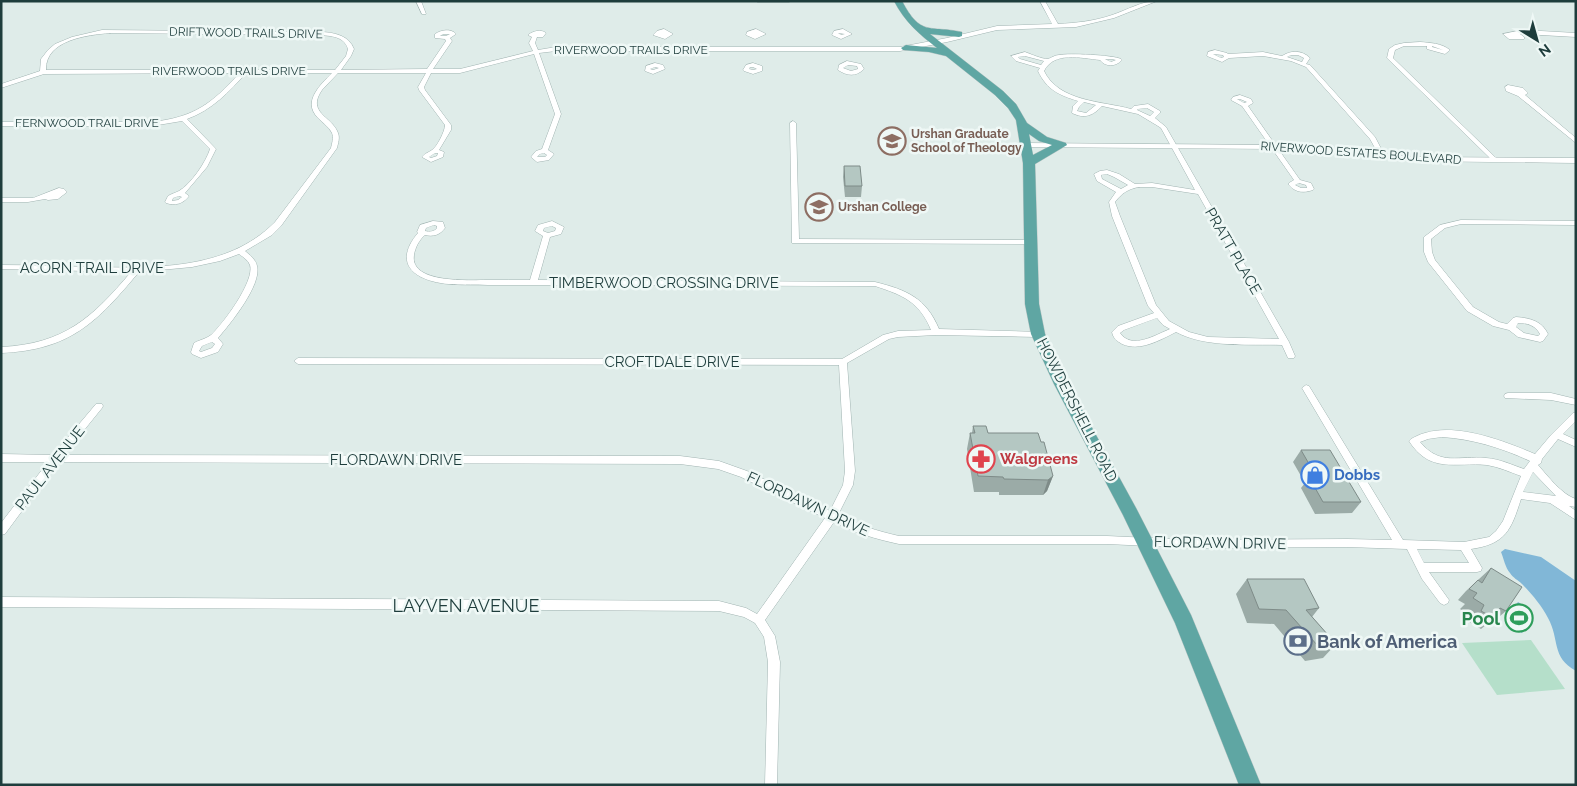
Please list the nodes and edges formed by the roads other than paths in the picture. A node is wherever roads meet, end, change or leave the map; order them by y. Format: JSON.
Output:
{"nodes":[{"id":1,"x":418,"y":1,"type":"edge"},
{"id":2,"x":758,"y":1,"type":"edge"},
{"id":3,"x":789,"y":1,"type":"edge"},
{"id":4,"x":898,"y":1,"type":"edge"},
{"id":5,"x":1042,"y":1,"type":"edge"},
{"id":6,"x":1132,"y":1,"type":"edge"},
{"id":7,"x":1152,"y":2,"type":"edge"},
{"id":8,"x":1141,"y":6,"type":"junction"},
{"id":9,"x":424,"y":13,"type":"dead end"},
{"id":10,"x":1056,"y":26,"type":"junction"},
{"id":11,"x":917,"y":28,"type":"junction"},
{"id":12,"x":984,"y":30,"type":"joint"},
{"id":13,"x":1517,"y":34,"type":"dead end"},
{"id":14,"x":1576,"y":35,"type":"edge"},
{"id":15,"x":961,"y":36,"type":"junction"},
{"id":16,"x":534,"y":37,"type":"dead end"},
{"id":17,"x":662,"y":37,"type":"dead end"},
{"id":18,"x":755,"y":37,"type":"dead end"},
{"id":19,"x":842,"y":37,"type":"dead end"},
{"id":20,"x":447,"y":38,"type":"dead end"},
{"id":21,"x":933,"y":42,"type":"junction"},
{"id":22,"x":1429,"y":46,"type":"dead end"},
{"id":23,"x":906,"y":48,"type":"junction"},
{"id":24,"x":754,"y":50,"type":"junction"},
{"id":25,"x":843,"y":50,"type":"junction"},
{"id":26,"x":536,"y":52,"type":"junction"},
{"id":27,"x":949,"y":54,"type":"junction"},
{"id":28,"x":1226,"y":56,"type":"dead end"},
{"id":29,"x":657,"y":57,"type":"junction"},
{"id":30,"x":1102,"y":58,"type":"dead end"},
{"id":31,"x":1284,"y":58,"type":"joint"},
{"id":32,"x":1049,"y":60,"type":"junction"},
{"id":33,"x":847,"y":63,"type":"dead end"},
{"id":34,"x":1302,"y":64,"type":"joint"},
{"id":35,"x":753,"y":65,"type":"dead end"},
{"id":36,"x":1042,"y":67,"type":"junction"},
{"id":37,"x":337,"y":70,"type":"junction"},
{"id":38,"x":429,"y":71,"type":"junction"},
{"id":39,"x":43,"y":72,"type":"junction"},
{"id":40,"x":244,"y":72,"type":"junction"},
{"id":41,"x":1,"y":86,"type":"edge"},
{"id":42,"x":1520,"y":94,"type":"dead end"},
{"id":43,"x":1082,"y":101,"type":"junction"},
{"id":44,"x":1244,"y":104,"type":"dead end"},
{"id":45,"x":1100,"y":106,"type":"junction"},
{"id":46,"x":1133,"y":111,"type":"junction"},
{"id":47,"x":1151,"y":118,"type":"junction"},
{"id":48,"x":184,"y":119,"type":"junction"},
{"id":49,"x":793,"y":123,"type":"dead end"},
{"id":50,"x":1,"y":124,"type":"edge"},
{"id":51,"x":1023,"y":125,"type":"junction"},
{"id":52,"x":1576,"y":141,"type":"edge"},
{"id":53,"x":1026,"y":145,"type":"junction"},
{"id":54,"x":1062,"y":145,"type":"junction"},
{"id":55,"x":1174,"y":146,"type":"junction"},
{"id":56,"x":1274,"y":147,"type":"junction"},
{"id":57,"x":436,"y":151,"type":"dead end"},
{"id":58,"x":545,"y":151,"type":"dead end"},
{"id":59,"x":1382,"y":156,"type":"junction"},
{"id":60,"x":1495,"y":160,"type":"junction"},
{"id":61,"x":1576,"y":161,"type":"edge"},
{"id":62,"x":1029,"y":163,"type":"junction"},
{"id":63,"x":1298,"y":180,"type":"dead end"},
{"id":64,"x":1134,"y":186,"type":"junction"},
{"id":65,"x":1120,"y":191,"type":"junction"},
{"id":66,"x":1200,"y":192,"type":"junction"},
{"id":67,"x":180,"y":194,"type":"dead end"},
{"id":68,"x":46,"y":196,"type":"dead end"},
{"id":69,"x":1,"y":200,"type":"edge"},
{"id":70,"x":1576,"y":223,"type":"edge"},
{"id":71,"x":423,"y":233,"type":"dead end"},
{"id":72,"x":547,"y":235,"type":"dead end"},
{"id":73,"x":1032,"y":242,"type":"junction"},
{"id":74,"x":240,"y":251,"type":"junction"},
{"id":75,"x":1,"y":267,"type":"edge"},
{"id":76,"x":137,"y":270,"type":"junction"},
{"id":77,"x":533,"y":283,"type":"junction"},
{"id":78,"x":1157,"y":315,"type":"junction"},
{"id":79,"x":1512,"y":328,"type":"dead end"},
{"id":80,"x":1176,"y":329,"type":"junction"},
{"id":81,"x":936,"y":332,"type":"junction"},
{"id":82,"x":1038,"y":334,"type":"junction"},
{"id":83,"x":212,"y":339,"type":"dead end"},
{"id":84,"x":1285,"y":342,"type":"junction"},
{"id":85,"x":1,"y":350,"type":"edge"},
{"id":86,"x":1291,"y":356,"type":"dead end"},
{"id":87,"x":298,"y":361,"type":"dead end"},
{"id":88,"x":843,"y":362,"type":"junction"},
{"id":89,"x":1306,"y":388,"type":"dead end"},
{"id":90,"x":1508,"y":396,"type":"dead end"},
{"id":91,"x":1576,"y":402,"type":"edge"},
{"id":92,"x":99,"y":406,"type":"dead end"},
{"id":93,"x":1574,"y":418,"type":"edge"},
{"id":94,"x":1558,"y":435,"type":"junction"},
{"id":95,"x":1576,"y":444,"type":"edge"},
{"id":96,"x":1,"y":458,"type":"edge"},
{"id":97,"x":56,"y":458,"type":"junction"},
{"id":98,"x":1535,"y":462,"type":"junction"},
{"id":99,"x":1527,"y":474,"type":"junction"},
{"id":100,"x":1517,"y":495,"type":"junction"},
{"id":101,"x":1549,"y":498,"type":"junction"},
{"id":102,"x":1572,"y":502,"type":"edge"},
{"id":103,"x":1576,"y":516,"type":"edge"},
{"id":104,"x":831,"y":518,"type":"junction"},
{"id":105,"x":1,"y":531,"type":"edge"},
{"id":106,"x":1144,"y":542,"type":"junction"},
{"id":107,"x":1405,"y":544,"type":"junction"},
{"id":108,"x":1464,"y":546,"type":"junction"},
{"id":109,"x":1421,"y":567,"type":"junction"},
{"id":110,"x":1444,"y":600,"type":"dead end"},
{"id":111,"x":1,"y":602,"type":"edge"},
{"id":112,"x":759,"y":620,"type":"junction"},
{"id":113,"x":771,"y":785,"type":"edge"},
{"id":114,"x":1250,"y":785,"type":"edge"}],
"edges":[{"from":1,"to":9,"type":"street"},
{"from":2,"to":3,"type":"street"},
{"from":4,"to":11,"type":"main road","name":"HOWDERSHELL ROAD"},
{"from":5,"to":10,"type":"street"},
{"from":6,"to":8,"type":"street"},
{"from":7,"to":8,"type":"street","name":"RIVERWOOD TRAILS DRIVE"},
{"from":8,"to":10,"type":"street","name":"RIVERWOOD TRAILS DRIVE"},
{"from":10,"to":12,"type":"street","name":"RIVERWOOD TRAILS DRIVE"},
{"from":11,"to":15,"type":"main road"},
{"from":11,"to":21,"type":"main road","name":"HOWDERSHELL ROAD"},
{"from":11,"to":23,"type":"main road"},
{"from":12,"to":15,"type":"street","name":"RIVERWOOD TRAILS DRIVE"},
{"from":13,"to":14,"type":"street"},
{"from":15,"to":21,"type":"street","name":"RIVERWOOD TRAILS DRIVE"},
{"from":15,"to":27,"type":"main road"},
{"from":16,"to":26,"type":"street"},
{"from":17,"to":29,"type":"street"},
{"from":18,"to":24,"type":"street"},
{"from":19,"to":25,"type":"street"},
{"from":20,"to":38,"type":"street"},
{"from":21,"to":23,"type":"street","name":"RIVERWOOD TRAILS DRIVE"},
{"from":21,"to":27,"type":"main road","name":"HOWDERSHELL ROAD"},
{"from":22,"to":60,"type":"street"},
{"from":23,"to":25,"type":"street","name":"RIVERWOOD TRAILS DRIVE"},
{"from":23,"to":27,"type":"main road"},
{"from":24,"to":25,"type":"street","name":"RIVERWOOD TRAILS DRIVE"},
{"from":24,"to":29,"type":"street","name":"RIVERWOOD TRAILS DRIVE"},
{"from":24,"to":35,"type":"street"},
{"from":25,"to":33,"type":"street"},
{"from":26,"to":29,"type":"street","name":"RIVERWOOD TRAILS DRIVE"},
{"from":26,"to":38,"type":"street","name":"RIVERWOOD TRAILS DRIVE"},
{"from":26,"to":58,"type":"street"},
{"from":27,"to":51,"type":"main road","name":"HOWDERSHELL ROAD"},
{"from":28,"to":31,"type":"street"},
{"from":30,"to":32,"type":"street"},
{"from":31,"to":34,"type":"street"},
{"from":32,"to":36,"type":"street"},
{"from":32,"to":36,"type":"street"},
{"from":34,"to":59,"type":"street"},
{"from":36,"to":43,"type":"street"},
{"from":37,"to":38,"type":"street","name":"RIVERWOOD TRAILS DRIVE"},
{"from":37,"to":39,"type":"street","name":"DRIFTWOOD TRAILS DRIVE"},
{"from":37,"to":40,"type":"street","name":"RIVERWOOD TRAILS DRIVE"},
{"from":37,"to":74,"type":"street","name":"DRIFTWOOD TRAILS DRIVE"},
{"from":38,"to":57,"type":"street"},
{"from":39,"to":40,"type":"street","name":"RIVERWOOD TRAILS DRIVE"},
{"from":39,"to":41,"type":"street"},
{"from":40,"to":48,"type":"street","name":"FERNWOOD TRAIL DRIVE"},
{"from":42,"to":52,"type":"street"},
{"from":43,"to":45,"type":"street"},
{"from":43,"to":45,"type":"street"},
{"from":44,"to":56,"type":"street"},
{"from":45,"to":46,"type":"street"},
{"from":46,"to":47,"type":"street"},
{"from":46,"to":47,"type":"street"},
{"from":47,"to":55,"type":"street","name":"PRATT PLACE"},
{"from":48,"to":50,"type":"street","name":"FERNWOOD TRAIL DRIVE"},
{"from":48,"to":67,"type":"street"},
{"from":49,"to":73,"type":"street"},
{"from":51,"to":53,"type":"main road","name":"HOWDERSHELL ROAD"},
{"from":51,"to":54,"type":"main road"},
{"from":53,"to":54,"type":"street","name":"RIVERWOOD ESTATES BOULEVARD"},
{"from":53,"to":62,"type":"main road","name":"HOWDERSHELL ROAD"},
{"from":54,"to":55,"type":"street","name":"RIVERWOOD ESTATES BOULEVARD"},
{"from":54,"to":62,"type":"main road"},
{"from":55,"to":56,"type":"street","name":"RIVERWOOD ESTATES BOULEVARD"},
{"from":55,"to":66,"type":"street","name":"PRATT PLACE"},
{"from":56,"to":59,"type":"street","name":"RIVERWOOD ESTATES BOULEVARD"},
{"from":56,"to":63,"type":"street"},
{"from":59,"to":60,"type":"street","name":"RIVERWOOD ESTATES BOULEVARD"},
{"from":60,"to":61,"type":"street","name":"RIVERWOOD ESTATES BOULEVARD"},
{"from":62,"to":73,"type":"main road","name":"HOWDERSHELL ROAD"},
{"from":64,"to":65,"type":"street"},
{"from":64,"to":65,"type":"street"},
{"from":64,"to":66,"type":"street"},
{"from":65,"to":78,"type":"street"},
{"from":66,"to":84,"type":"street","name":"PRATT PLACE"},
{"from":68,"to":69,"type":"street"},
{"from":70,"to":79,"type":"street"},
{"from":71,"to":77,"type":"street","name":"TIMBERWOOD CROSSING DRIVE"},
{"from":72,"to":77,"type":"street"},
{"from":73,"to":82,"type":"main road","name":"HOWDERSHELL ROAD"},
{"from":74,"to":76,"type":"street","name":"ACORN TRAIL DRIVE"},
{"from":74,"to":83,"type":"street"},
{"from":75,"to":76,"type":"street","name":"ACORN TRAIL DRIVE"},
{"from":76,"to":85,"type":"street"},
{"from":77,"to":81,"type":"street","name":"TIMBERWOOD CROSSING DRIVE"},
{"from":78,"to":80,"type":"street"},
{"from":78,"to":80,"type":"street"},
{"from":80,"to":84,"type":"street"},
{"from":81,"to":82,"type":"street"},
{"from":81,"to":88,"type":"street"},
{"from":82,"to":106,"type":"main road","name":"HOWDERSHELL ROAD"},
{"from":84,"to":86,"type":"street","name":"PRATT PLACE"},
{"from":87,"to":88,"type":"street","name":"CROFTDALE DRIVE"},
{"from":88,"to":104,"type":"street"},
{"from":89,"to":107,"type":"street"},
{"from":90,"to":91,"type":"street"},
{"from":92,"to":97,"type":"street","name":"PAUL AVENUE"},
{"from":93,"to":94,"type":"street","name":"FLORDAWN DRIVE"},
{"from":94,"to":95,"type":"street"},
{"from":94,"to":98,"type":"street","name":"FLORDAWN DRIVE"},
{"from":96,"to":97,"type":"street","name":"FLORDAWN DRIVE"},
{"from":97,"to":104,"type":"street","name":"FLORDAWN DRIVE"},
{"from":97,"to":105,"type":"street","name":"PAUL AVENUE"},
{"from":98,"to":99,"type":"street","name":"FLORDAWN DRIVE"},
{"from":98,"to":99,"type":"street"},
{"from":98,"to":102,"type":"street"},
{"from":99,"to":100,"type":"street","name":"FLORDAWN DRIVE"},
{"from":100,"to":101,"type":"street"},
{"from":100,"to":108,"type":"street","name":"FLORDAWN DRIVE"},
{"from":101,"to":102,"type":"street"},
{"from":101,"to":103,"type":"street"},
{"from":104,"to":106,"type":"street","name":"FLORDAWN DRIVE"},
{"from":104,"to":112,"type":"street"},
{"from":106,"to":107,"type":"street","name":"FLORDAWN DRIVE"},
{"from":106,"to":114,"type":"main road","name":"HOWDERSHELL ROAD"},
{"from":107,"to":108,"type":"street","name":"FLORDAWN DRIVE"},
{"from":107,"to":109,"type":"street"},
{"from":108,"to":109,"type":"street"},
{"from":109,"to":110,"type":"street"},
{"from":111,"to":112,"type":"street","name":"LAYVEN AVENUE"},
{"from":112,"to":113,"type":"street"}]}
